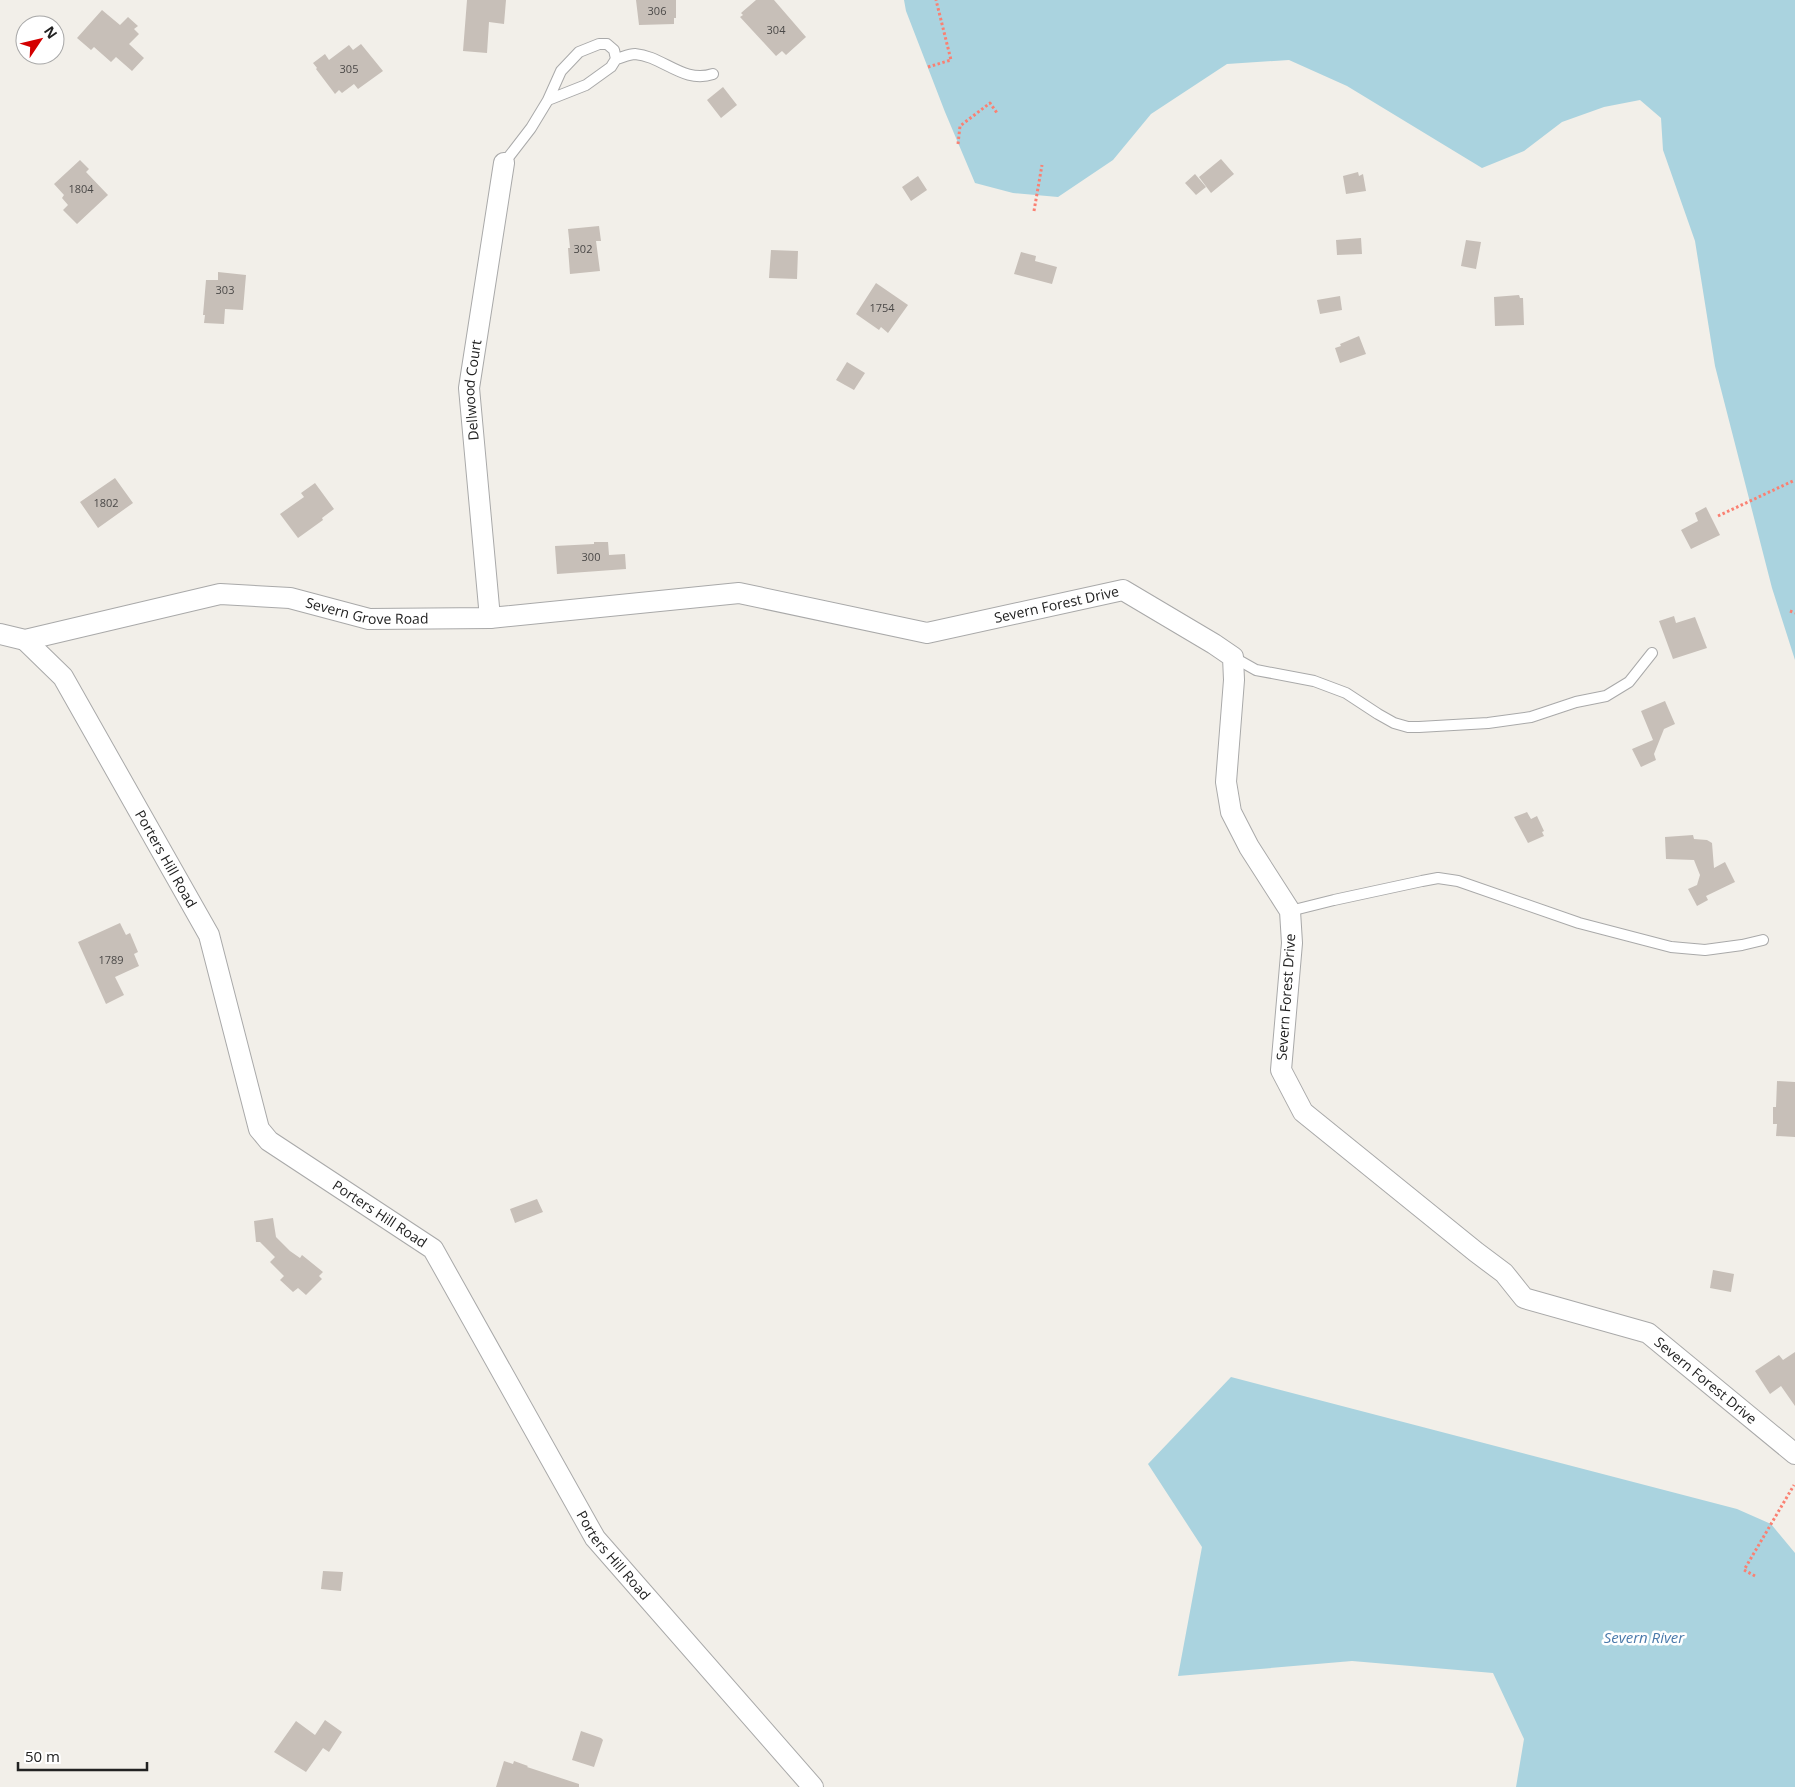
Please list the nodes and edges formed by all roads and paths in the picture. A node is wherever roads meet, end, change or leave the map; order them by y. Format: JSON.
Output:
{"nodes":[{"id":1,"x":936,"y":0,"type":"edge"},
{"id":2,"x":616,"y":60,"type":"junction"},
{"id":3,"x":928,"y":68,"type":"dead end"},
{"id":4,"x":713,"y":74,"type":"dead end"},
{"id":5,"x":548,"y":100,"type":"junction"},
{"id":6,"x":997,"y":113,"type":"dead end"},
{"id":7,"x":958,"y":144,"type":"dead end"},
{"id":8,"x":504,"y":163,"type":"joint"},
{"id":9,"x":1042,"y":165,"type":"dead end"},
{"id":10,"x":1034,"y":211,"type":"dead end"},
{"id":11,"x":1795,"y":480,"type":"edge"},
{"id":12,"x":1718,"y":516,"type":"dead end"},
{"id":13,"x":739,"y":593,"type":"joint"},
{"id":14,"x":1790,"y":611,"type":"dead end"},
{"id":15,"x":1795,"y":614,"type":"edge"},
{"id":16,"x":490,"y":618,"type":"junction"},
{"id":17,"x":0,"y":634,"type":"edge"},
{"id":18,"x":25,"y":640,"type":"junction"},
{"id":19,"x":1652,"y":653,"type":"dead end"},
{"id":20,"x":1233,"y":657,"type":"junction"},
{"id":21,"x":1290,"y":911,"type":"junction"},
{"id":22,"x":1763,"y":940,"type":"dead end"},
{"id":23,"x":1795,"y":1454,"type":"edge"},
{"id":24,"x":1794,"y":1485,"type":"edge"},
{"id":25,"x":1755,"y":1576,"type":"dead end"},
{"id":26,"x":813,"y":1787,"type":"edge"}],
"edges":[{"from":1,"to":3,"type":"path"},
{"from":2,"to":4,"type":"lane"},
{"from":2,"to":5,"type":"lane"},
{"from":2,"to":5,"type":"lane"},
{"from":5,"to":8,"type":"lane"},
{"from":6,"to":7,"type":"path"},
{"from":8,"to":16,"type":"street","name":"Dellwood Court"},
{"from":9,"to":10,"type":"path"},
{"from":11,"to":12,"type":"path"},
{"from":13,"to":16,"type":"street","name":"Severn Grove Road"},
{"from":13,"to":20,"type":"street","name":"Severn Forest Drive"},
{"from":14,"to":15,"type":"path"},
{"from":16,"to":18,"type":"street","name":"Severn Grove Road"},
{"from":17,"to":18,"type":"street","name":"Severn Grove Road"},
{"from":18,"to":26,"type":"street","name":"Porters Hill Road"},
{"from":19,"to":20,"type":"lane"},
{"from":20,"to":21,"type":"street","name":"Severn Forest Drive"},
{"from":21,"to":22,"type":"lane"},
{"from":21,"to":23,"type":"street","name":"Severn Forest Drive"},
{"from":24,"to":25,"type":"path"}]}
